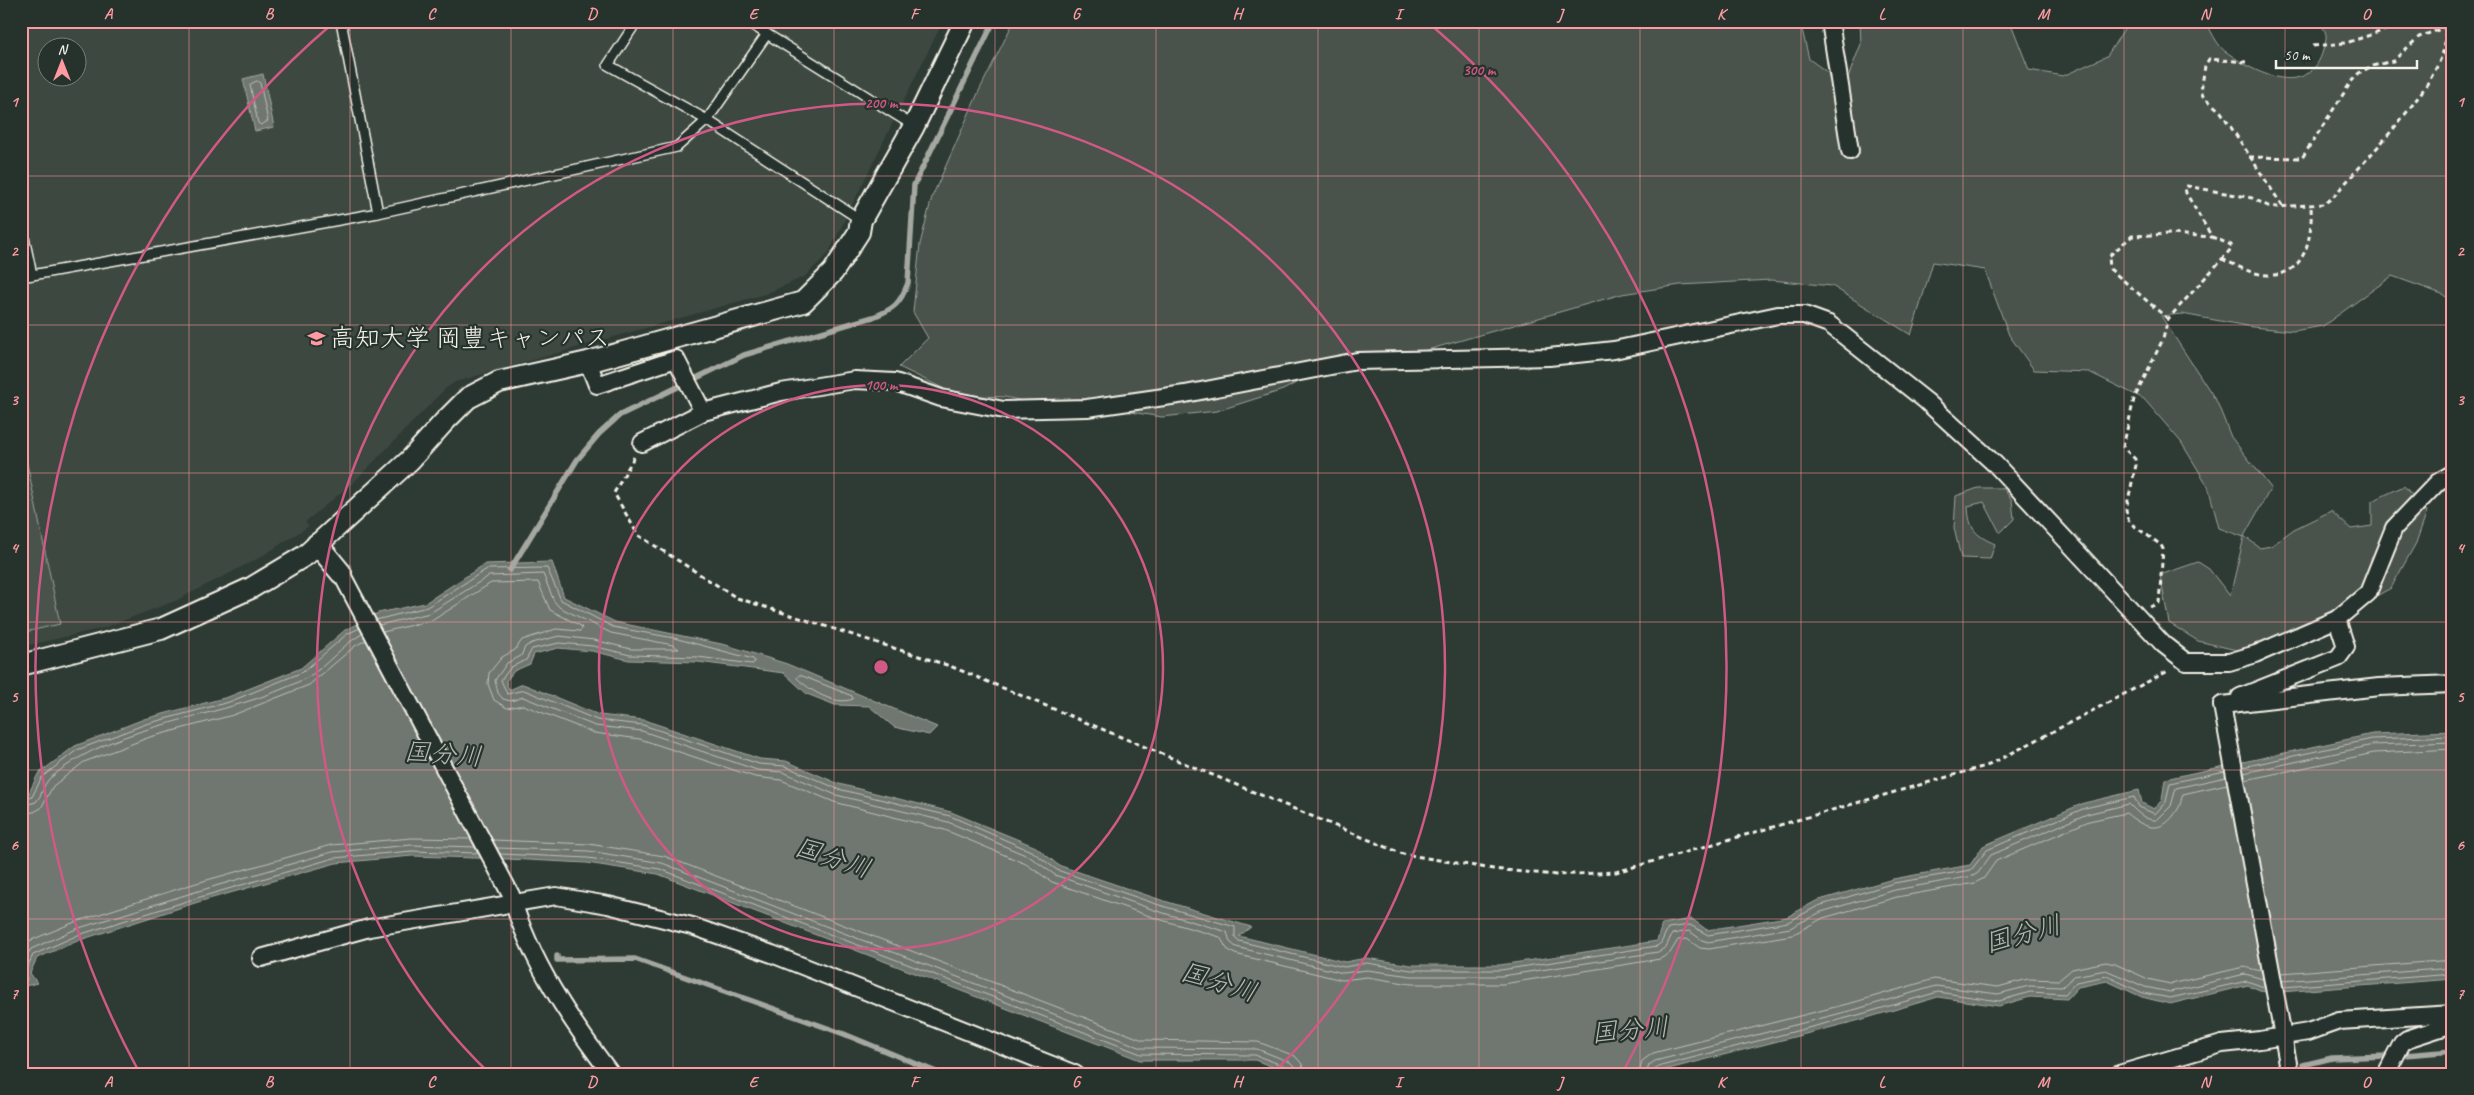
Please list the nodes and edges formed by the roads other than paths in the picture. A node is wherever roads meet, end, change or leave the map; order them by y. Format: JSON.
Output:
{"nodes":[{"id":1,"x":341,"y":21,"type":"edge"},
{"id":2,"x":637,"y":21,"type":"edge"},
{"id":3,"x":746,"y":21,"type":"edge"},
{"id":4,"x":965,"y":21,"type":"edge"},
{"id":5,"x":1830,"y":21,"type":"edge"},
{"id":6,"x":767,"y":34,"type":"junction"},
{"id":7,"x":707,"y":120,"type":"junction"},
{"id":8,"x":914,"y":126,"type":"junction"},
{"id":9,"x":1850,"y":151,"type":"dead end"},
{"id":10,"x":378,"y":213,"type":"junction"},
{"id":11,"x":861,"y":220,"type":"junction"},
{"id":12,"x":21,"y":223,"type":"edge"},
{"id":13,"x":32,"y":275,"type":"junction"},
{"id":14,"x":21,"y":277,"type":"edge"},
{"id":15,"x":588,"y":362,"type":"junction"},
{"id":16,"x":699,"y":404,"type":"junction"},
{"id":17,"x":642,"y":443,"type":"road end"},
{"id":18,"x":2453,"y":472,"type":"edge"},
{"id":19,"x":318,"y":544,"type":"junction"},
{"id":20,"x":341,"y":572,"type":"joint"},
{"id":21,"x":2337,"y":619,"type":"junction"},
{"id":22,"x":21,"y":665,"type":"edge"},
{"id":23,"x":2453,"y":684,"type":"edge"},
{"id":24,"x":2222,"y":710,"type":"junction"},
{"id":25,"x":512,"y":900,"type":"junction"},
{"id":26,"x":261,"y":958,"type":"dead end"},
{"id":27,"x":2453,"y":1014,"type":"edge"},
{"id":28,"x":2453,"y":1024,"type":"edge"},
{"id":29,"x":2282,"y":1030,"type":"junction"},
{"id":30,"x":611,"y":1074,"type":"edge"},
{"id":31,"x":1075,"y":1074,"type":"edge"},
{"id":32,"x":2118,"y":1074,"type":"edge"},
{"id":33,"x":2290,"y":1074,"type":"edge"},
{"id":34,"x":2386,"y":1074,"type":"edge"}],
"edges":[{"from":1,"to":10,"type":"lane"},
{"from":2,"to":7,"type":"lane"},
{"from":3,"to":6,"type":"lane"},
{"from":4,"to":8,"type":"street"},
{"from":5,"to":9,"type":"street"},
{"from":6,"to":7,"type":"lane"},
{"from":6,"to":8,"type":"lane"},
{"from":7,"to":10,"type":"lane"},
{"from":7,"to":11,"type":"lane"},
{"from":8,"to":11,"type":"street"},
{"from":10,"to":13,"type":"lane"},
{"from":11,"to":15,"type":"street"},
{"from":12,"to":13,"type":"lane"},
{"from":13,"to":14,"type":"lane"},
{"from":15,"to":16,"type":"street"},
{"from":15,"to":19,"type":"street"},
{"from":16,"to":17,"type":"street"},
{"from":16,"to":21,"type":"street"},
{"from":18,"to":21,"type":"street"},
{"from":19,"to":20,"type":"street"},
{"from":19,"to":22,"type":"street"},
{"from":20,"to":25,"type":"street"},
{"from":21,"to":24,"type":"street"},
{"from":23,"to":24,"type":"street"},
{"from":24,"to":29,"type":"street"},
{"from":25,"to":26,"type":"street"},
{"from":25,"to":30,"type":"street"},
{"from":25,"to":31,"type":"street"},
{"from":27,"to":29,"type":"street"},
{"from":28,"to":34,"type":"street"},
{"from":29,"to":32,"type":"street"},
{"from":29,"to":33,"type":"street"}]}
